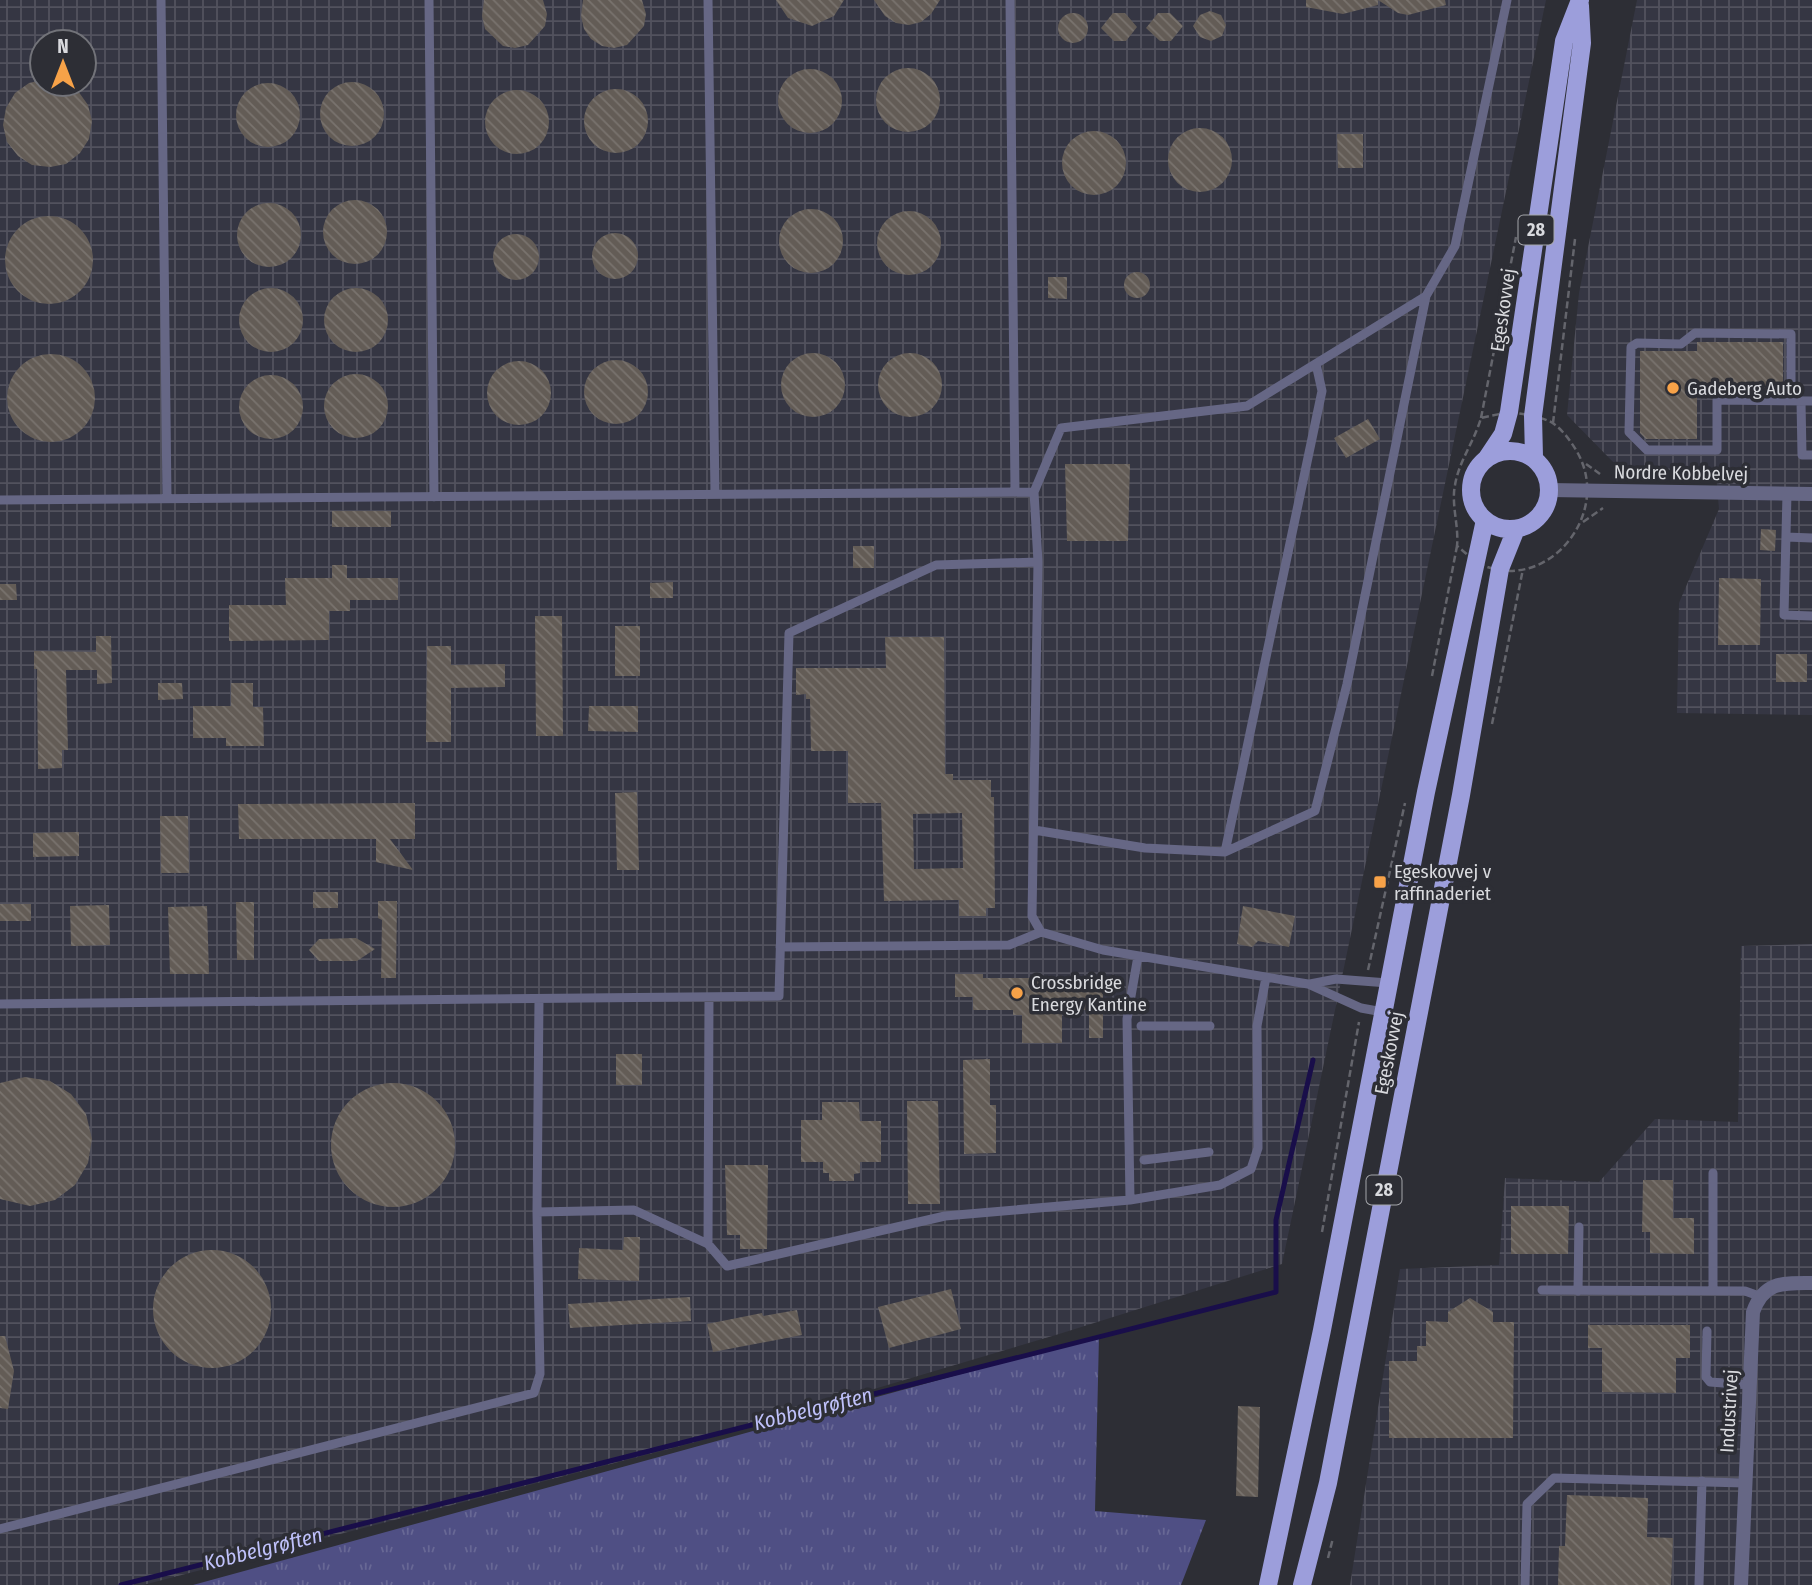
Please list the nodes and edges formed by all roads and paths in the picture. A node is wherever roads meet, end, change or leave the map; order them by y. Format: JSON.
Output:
{"nodes":[{"id":1,"x":161,"y":0,"type":"edge"},
{"id":2,"x":429,"y":0,"type":"edge"},
{"id":3,"x":708,"y":0,"type":"edge"},
{"id":4,"x":1010,"y":0,"type":"edge"},
{"id":5,"x":1507,"y":0,"type":"edge"},
{"id":6,"x":1580,"y":0,"type":"edge"},
{"id":7,"x":1426,"y":296,"type":"junction"},
{"id":8,"x":1315,"y":364,"type":"junction"},
{"id":9,"x":1791,"y":401,"type":"junction"},
{"id":10,"x":1801,"y":401,"type":"junction"},
{"id":11,"x":1812,"y":401,"type":"edge"},
{"id":12,"x":1509,"y":412,"type":"junction"},
{"id":13,"x":1533,"y":416,"type":"junction"},
{"id":14,"x":1812,"y":455,"type":"edge"},
{"id":15,"x":1534,"y":457,"type":"junction"},
{"id":16,"x":1487,"y":458,"type":"junction"},
{"id":17,"x":1549,"y":490,"type":"junction"},
{"id":18,"x":1588,"y":491,"type":"junction"},
{"id":19,"x":1015,"y":492,"type":"junction"},
{"id":20,"x":1034,"y":492,"type":"junction"},
{"id":21,"x":715,"y":494,"type":"junction"},
{"id":22,"x":1787,"y":494,"type":"junction"},
{"id":23,"x":1812,"y":494,"type":"edge"},
{"id":24,"x":434,"y":497,"type":"junction"},
{"id":25,"x":167,"y":498,"type":"junction"},
{"id":26,"x":0,"y":500,"type":"edge"},
{"id":27,"x":1485,"y":520,"type":"junction"},
{"id":28,"x":1516,"y":529,"type":"junction"},
{"id":29,"x":1786,"y":537,"type":"junction"},
{"id":30,"x":1812,"y":538,"type":"edge"},
{"id":31,"x":1038,"y":562,"type":"junction"},
{"id":32,"x":1477,"y":563,"type":"junction"},
{"id":33,"x":1500,"y":569,"type":"junction"},
{"id":34,"x":1812,"y":616,"type":"edge"},
{"id":35,"x":1034,"y":830,"type":"junction"},
{"id":36,"x":1225,"y":852,"type":"junction"},
{"id":37,"x":1041,"y":932,"type":"junction"},
{"id":38,"x":780,"y":947,"type":"junction"},
{"id":39,"x":1138,"y":956,"type":"junction"},
{"id":40,"x":1266,"y":977,"type":"junction"},
{"id":41,"x":1308,"y":984,"type":"junction"},
{"id":42,"x":1388,"y":984,"type":"junction"},
{"id":43,"x":709,"y":997,"type":"junction"},
{"id":44,"x":539,"y":999,"type":"junction"},
{"id":45,"x":0,"y":1004,"type":"edge"},
{"id":46,"x":1383,"y":1012,"type":"junction"},
{"id":47,"x":1141,"y":1026,"type":"dead end"},
{"id":48,"x":1210,"y":1026,"type":"dead end"},
{"id":49,"x":1209,"y":1152,"type":"dead end"},
{"id":50,"x":1144,"y":1160,"type":"dead end"},
{"id":51,"x":1713,"y":1173,"type":"dead end"},
{"id":52,"x":1130,"y":1200,"type":"junction"},
{"id":53,"x":537,"y":1212,"type":"junction"},
{"id":54,"x":1578,"y":1227,"type":"dead end"},
{"id":55,"x":708,"y":1244,"type":"junction"},
{"id":56,"x":1812,"y":1283,"type":"edge"},
{"id":57,"x":1542,"y":1290,"type":"dead end"},
{"id":58,"x":1578,"y":1291,"type":"junction"},
{"id":59,"x":1713,"y":1291,"type":"junction"},
{"id":60,"x":1759,"y":1296,"type":"junction"},
{"id":61,"x":1707,"y":1331,"type":"dead end"},
{"id":62,"x":1750,"y":1385,"type":"junction"},
{"id":63,"x":1702,"y":1481,"type":"junction"},
{"id":64,"x":1745,"y":1483,"type":"junction"},
{"id":65,"x":0,"y":1528,"type":"edge"},
{"id":66,"x":1268,"y":1585,"type":"edge"},
{"id":67,"x":1302,"y":1585,"type":"edge"},
{"id":68,"x":1525,"y":1585,"type":"edge"},
{"id":69,"x":1699,"y":1585,"type":"edge"},
{"id":70,"x":1741,"y":1585,"type":"edge"}],
"edges":[{"from":1,"to":25,"type":"lane"},
{"from":2,"to":24,"type":"lane"},
{"from":3,"to":21,"type":"lane"},
{"from":4,"to":19,"type":"lane"},
{"from":5,"to":7,"type":"lane"},
{"from":6,"to":12,"type":"main road","name":"Egeskovvej","number":"28"},
{"from":6,"to":13,"type":"main road","name":"Egeskovvej","number":"28"},
{"from":7,"to":8,"type":"lane"},
{"from":7,"to":36,"type":"lane"},
{"from":8,"to":20,"type":"lane"},
{"from":8,"to":36,"type":"lane"},
{"from":9,"to":9,"type":"lane","name":"Nordre Kobbelvej"},
{"from":9,"to":10,"type":"lane","name":"Nordre Kobbelvej"},
{"from":10,"to":11,"type":"lane","name":"Nordre Kobbelvej"},
{"from":10,"to":14,"type":"lane"},
{"from":12,"to":13,"type":"path"},
{"from":12,"to":16,"type":"main road","name":"Egeskovvej","number":"28"},
{"from":12,"to":32,"type":"path"},
{"from":13,"to":15,"type":"main road","name":"Egeskovvej","number":"28"},
{"from":13,"to":18,"type":"path"},
{"from":15,"to":16,"type":"main road"},
{"from":15,"to":17,"type":"main road","number":"28"},
{"from":16,"to":27,"type":"main road","number":"28"},
{"from":17,"to":18,"type":"street","name":"Nordre Kobbelvej"},
{"from":17,"to":28,"type":"main road"},
{"from":18,"to":22,"type":"street","name":"Nordre Kobbelvej"},
{"from":18,"to":33,"type":"path"},
{"from":19,"to":20,"type":"lane"},
{"from":19,"to":21,"type":"lane"},
{"from":20,"to":31,"type":"lane"},
{"from":21,"to":24,"type":"lane"},
{"from":22,"to":23,"type":"street","name":"Nordre Kobbelvej"},
{"from":22,"to":29,"type":"lane"},
{"from":24,"to":25,"type":"lane"},
{"from":25,"to":26,"type":"lane"},
{"from":27,"to":28,"type":"main road"},
{"from":27,"to":32,"type":"main road","name":"Egeskovvej","number":"28"},
{"from":28,"to":33,"type":"main road","name":"Egeskovvej","number":"28"},
{"from":29,"to":30,"type":"lane"},
{"from":29,"to":34,"type":"lane"},
{"from":31,"to":35,"type":"lane"},
{"from":31,"to":38,"type":"lane"},
{"from":32,"to":33,"type":"path"},
{"from":32,"to":42,"type":"main road","name":"Egeskovvej","number":"28"},
{"from":33,"to":67,"type":"main road","name":"Egeskovvej","number":"28"},
{"from":35,"to":36,"type":"lane"},
{"from":35,"to":37,"type":"lane"},
{"from":37,"to":38,"type":"lane"},
{"from":37,"to":39,"type":"lane","name":"Egeskovvej"},
{"from":38,"to":43,"type":"lane"},
{"from":39,"to":40,"type":"lane","name":"Egeskovvej"},
{"from":39,"to":52,"type":"lane"},
{"from":40,"to":41,"type":"lane","name":"Egeskovvej"},
{"from":40,"to":52,"type":"lane"},
{"from":41,"to":42,"type":"lane","name":"Egeskovvej"},
{"from":41,"to":46,"type":"lane","name":"Egeskovvej"},
{"from":42,"to":46,"type":"main road","name":"Egeskovvej","number":"28"},
{"from":43,"to":44,"type":"lane"},
{"from":43,"to":55,"type":"lane"},
{"from":44,"to":45,"type":"lane"},
{"from":44,"to":53,"type":"lane"},
{"from":46,"to":66,"type":"main road","name":"Egeskovvej","number":"28"},
{"from":47,"to":48,"type":"lane"},
{"from":49,"to":50,"type":"lane"},
{"from":51,"to":59,"type":"lane"},
{"from":52,"to":55,"type":"lane"},
{"from":53,"to":55,"type":"lane"},
{"from":53,"to":65,"type":"lane"},
{"from":54,"to":58,"type":"lane"},
{"from":56,"to":60,"type":"street"},
{"from":57,"to":58,"type":"lane"},
{"from":58,"to":59,"type":"lane"},
{"from":59,"to":60,"type":"lane"},
{"from":60,"to":62,"type":"street","name":"Industrivej"},
{"from":61,"to":62,"type":"lane"},
{"from":62,"to":64,"type":"street","name":"Industrivej"},
{"from":63,"to":64,"type":"lane"},
{"from":63,"to":68,"type":"lane"},
{"from":63,"to":69,"type":"lane"},
{"from":64,"to":70,"type":"street","name":"Industrivej"}]}
